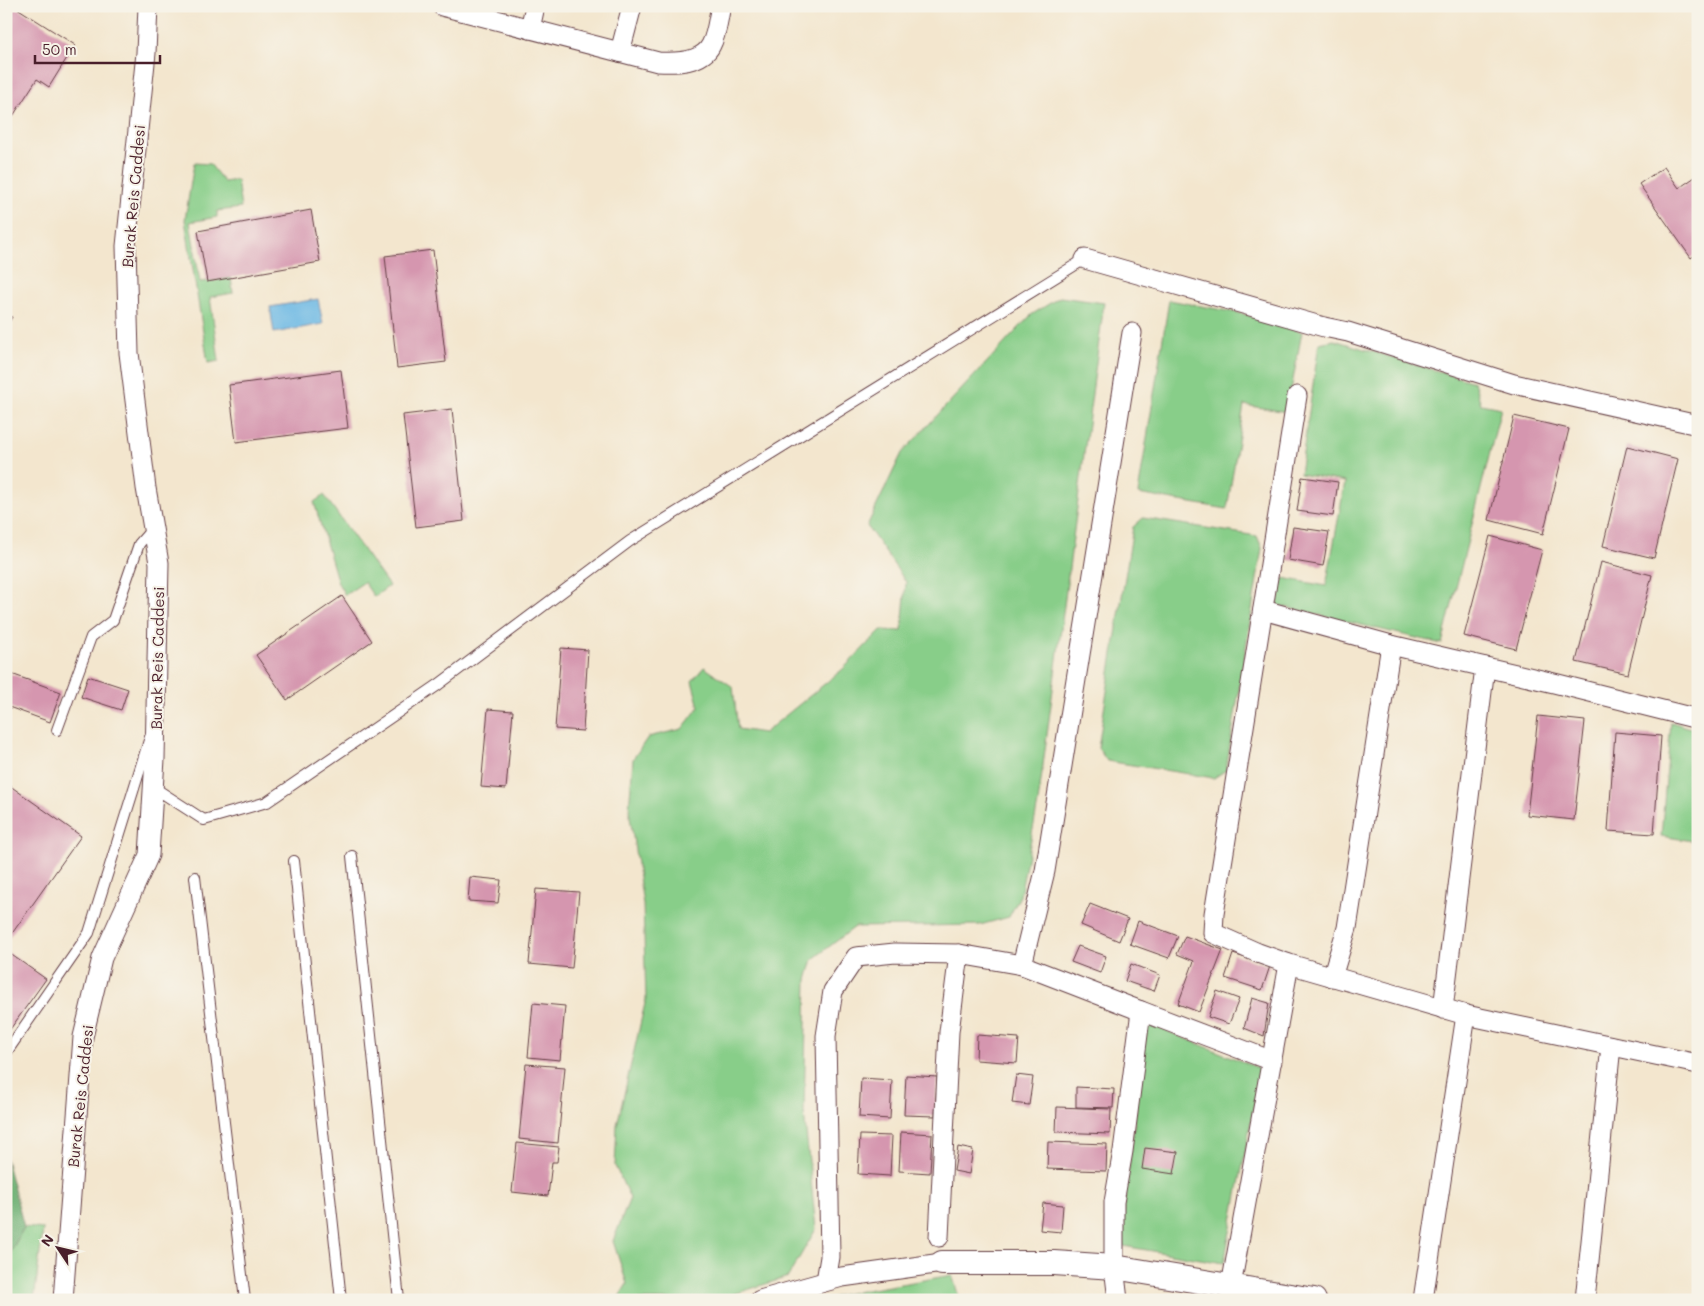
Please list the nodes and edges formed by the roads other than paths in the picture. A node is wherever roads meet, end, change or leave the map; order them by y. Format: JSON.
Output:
{"nodes":[{"id":1,"x":148,"y":6,"type":"edge"},
{"id":2,"x":442,"y":6,"type":"edge"},
{"id":3,"x":535,"y":6,"type":"edge"},
{"id":4,"x":632,"y":6,"type":"edge"},
{"id":5,"x":721,"y":6,"type":"edge"},
{"id":6,"x":530,"y":29,"type":"junction"},
{"id":7,"x":620,"y":52,"type":"junction"},
{"id":8,"x":1085,"y":259,"type":"joint"},
{"id":9,"x":1132,"y":333,"type":"dead end"},
{"id":10,"x":1297,"y":396,"type":"dead end"},
{"id":11,"x":1698,"y":425,"type":"edge"},
{"id":12,"x":153,"y":528,"type":"junction"},
{"id":13,"x":1263,"y":610,"type":"junction"},
{"id":14,"x":1392,"y":645,"type":"junction"},
{"id":15,"x":1485,"y":667,"type":"junction"},
{"id":16,"x":1698,"y":719,"type":"edge"},
{"id":17,"x":155,"y":720,"type":"junction"},
{"id":18,"x":57,"y":730,"type":"dead end"},
{"id":19,"x":153,"y":787,"type":"junction"},
{"id":20,"x":352,"y":856,"type":"dead end"},
{"id":21,"x":294,"y":860,"type":"dead end"},
{"id":22,"x":195,"y":877,"type":"dead end"},
{"id":23,"x":959,"y":954,"type":"junction"},
{"id":24,"x":1288,"y":964,"type":"junction"},
{"id":25,"x":1022,"y":965,"type":"junction"},
{"id":26,"x":1332,"y":977,"type":"junction"},
{"id":27,"x":1443,"y":1009,"type":"junction"},
{"id":28,"x":1141,"y":1011,"type":"junction"},
{"id":29,"x":1466,"y":1015,"type":"junction"},
{"id":30,"x":1611,"y":1046,"type":"junction"},
{"id":31,"x":6,"y":1053,"type":"edge"},
{"id":32,"x":1272,"y":1061,"type":"junction"},
{"id":33,"x":1698,"y":1064,"type":"edge"},
{"id":34,"x":939,"y":1237,"type":"dead end"},
{"id":35,"x":942,"y":1263,"type":"joint"},
{"id":36,"x":1114,"y":1267,"type":"junction"},
{"id":37,"x":826,"y":1281,"type":"junction"},
{"id":38,"x":1232,"y":1286,"type":"junction"},
{"id":39,"x":63,"y":1300,"type":"edge"},
{"id":40,"x":245,"y":1300,"type":"edge"},
{"id":41,"x":341,"y":1300,"type":"edge"},
{"id":42,"x":400,"y":1300,"type":"edge"},
{"id":43,"x":760,"y":1300,"type":"edge"},
{"id":44,"x":1118,"y":1300,"type":"edge"},
{"id":45,"x":1314,"y":1300,"type":"edge"},
{"id":46,"x":1423,"y":1300,"type":"edge"},
{"id":47,"x":1585,"y":1300,"type":"edge"}],
"edges":[{"from":1,"to":12,"type":"street","name":"Burak Reis Caddesi"},
{"from":2,"to":6,"type":"street"},
{"from":3,"to":6,"type":"street"},
{"from":4,"to":7,"type":"street"},
{"from":5,"to":7,"type":"street"},
{"from":6,"to":7,"type":"street"},
{"from":8,"to":11,"type":"street"},
{"from":8,"to":19,"type":"lane"},
{"from":9,"to":25,"type":"street"},
{"from":10,"to":13,"type":"street"},
{"from":12,"to":17,"type":"street","name":"Burak Reis Caddesi"},
{"from":12,"to":18,"type":"lane"},
{"from":13,"to":14,"type":"street"},
{"from":13,"to":24,"type":"street"},
{"from":14,"to":15,"type":"street"},
{"from":14,"to":26,"type":"street"},
{"from":15,"to":16,"type":"street"},
{"from":15,"to":27,"type":"street"},
{"from":17,"to":19,"type":"street","name":"Burak Reis Caddesi"},
{"from":17,"to":31,"type":"lane"},
{"from":19,"to":39,"type":"street","name":"Burak Reis Caddesi"},
{"from":20,"to":42,"type":"lane"},
{"from":21,"to":41,"type":"lane"},
{"from":22,"to":40,"type":"lane"},
{"from":23,"to":25,"type":"street"},
{"from":23,"to":34,"type":"street"},
{"from":23,"to":37,"type":"street"},
{"from":24,"to":26,"type":"street"},
{"from":24,"to":32,"type":"street"},
{"from":25,"to":28,"type":"street"},
{"from":26,"to":27,"type":"street"},
{"from":27,"to":29,"type":"street"},
{"from":28,"to":32,"type":"street"},
{"from":28,"to":36,"type":"street"},
{"from":29,"to":30,"type":"street"},
{"from":29,"to":46,"type":"street"},
{"from":30,"to":33,"type":"street"},
{"from":30,"to":47,"type":"street"},
{"from":32,"to":38,"type":"street"},
{"from":35,"to":36,"type":"street"},
{"from":35,"to":37,"type":"street"},
{"from":36,"to":38,"type":"street"},
{"from":36,"to":44,"type":"street"},
{"from":37,"to":43,"type":"street"},
{"from":38,"to":45,"type":"street"}]}
